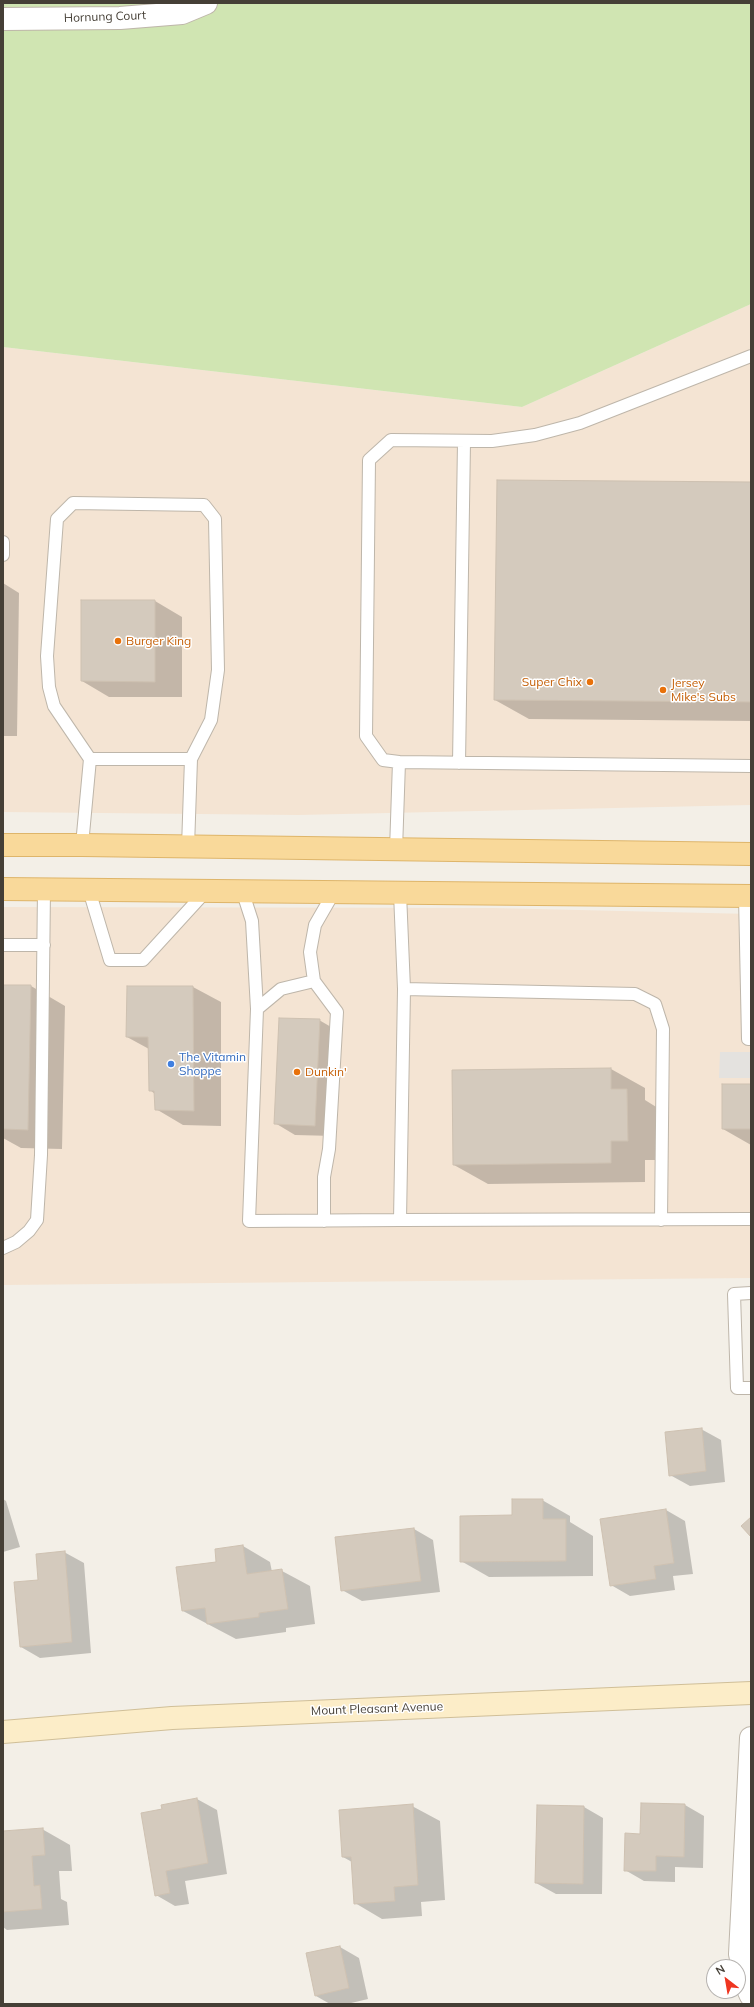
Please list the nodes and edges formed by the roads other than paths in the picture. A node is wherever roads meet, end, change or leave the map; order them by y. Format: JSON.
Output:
{"nodes":[{"id":1,"x":206,"y":3,"type":"edge"},
{"id":2,"x":3,"y":20,"type":"edge"},
{"id":3,"x":751,"y":356,"type":"edge"},
{"id":4,"x":464,"y":442,"type":"junction"},
{"id":5,"x":3,"y":542,"type":"edge"},
{"id":6,"x":3,"y":555,"type":"edge"},
{"id":7,"x":90,"y":759,"type":"junction"},
{"id":8,"x":190,"y":759,"type":"junction"},
{"id":9,"x":399,"y":762,"type":"junction"},
{"id":10,"x":458,"y":763,"type":"junction"},
{"id":11,"x":751,"y":766,"type":"edge"},
{"id":12,"x":82,"y":845,"type":"junction"},
{"id":13,"x":3,"y":846,"type":"edge"},
{"id":14,"x":188,"y":846,"type":"junction"},
{"id":15,"x":396,"y":850,"type":"junction"},
{"id":16,"x":751,"y":854,"type":"edge"},
{"id":17,"x":3,"y":889,"type":"edge"},
{"id":18,"x":44,"y":889,"type":"junction"},
{"id":19,"x":89,"y":890,"type":"junction"},
{"id":20,"x":207,"y":890,"type":"junction"},
{"id":21,"x":242,"y":890,"type":"junction"},
{"id":22,"x":334,"y":892,"type":"junction"},
{"id":23,"x":400,"y":893,"type":"junction"},
{"id":24,"x":748,"y":896,"type":"edge"},
{"id":25,"x":748,"y":939,"type":"edge"},
{"id":26,"x":3,"y":945,"type":"edge"},
{"id":27,"x":44,"y":945,"type":"junction"},
{"id":28,"x":314,"y":981,"type":"junction"},
{"id":29,"x":749,"y":986,"type":"edge"},
{"id":30,"x":404,"y":989,"type":"junction"},
{"id":31,"x":257,"y":1009,"type":"junction"},
{"id":32,"x":751,"y":1039,"type":"edge"},
{"id":33,"x":751,"y":1219,"type":"edge"},
{"id":34,"x":400,"y":1220,"type":"junction"},
{"id":35,"x":661,"y":1220,"type":"junction"},
{"id":36,"x":324,"y":1221,"type":"junction"},
{"id":37,"x":3,"y":1248,"type":"edge"},
{"id":38,"x":751,"y":1293,"type":"edge"},
{"id":39,"x":751,"y":1388,"type":"edge"},
{"id":40,"x":751,"y":1692,"type":"edge"},
{"id":41,"x":3,"y":1732,"type":"edge"},
{"id":42,"x":751,"y":1738,"type":"edge"},
{"id":43,"x":751,"y":1996,"type":"edge"}],
"edges":[{"from":1,"to":2,"type":"street","name":"Hornung Court"},
{"from":3,"to":4,"type":"lane"},
{"from":4,"to":9,"type":"lane"},
{"from":4,"to":10,"type":"lane"},
{"from":5,"to":6,"type":"lane"},
{"from":7,"to":8,"type":"lane"},
{"from":7,"to":8,"type":"lane"},
{"from":7,"to":12,"type":"lane"},
{"from":8,"to":14,"type":"lane"},
{"from":9,"to":10,"type":"lane"},
{"from":9,"to":15,"type":"lane"},
{"from":10,"to":11,"type":"lane"},
{"from":12,"to":13,"type":"main road"},
{"from":12,"to":14,"type":"main road"},
{"from":14,"to":15,"type":"main road"},
{"from":15,"to":16,"type":"main road"},
{"from":17,"to":18,"type":"main road"},
{"from":18,"to":19,"type":"main road"},
{"from":18,"to":27,"type":"lane"},
{"from":19,"to":20,"type":"main road"},
{"from":19,"to":20,"type":"lane"},
{"from":20,"to":21,"type":"main road"},
{"from":21,"to":22,"type":"main road"},
{"from":21,"to":31,"type":"lane"},
{"from":22,"to":23,"type":"main road"},
{"from":22,"to":28,"type":"lane"},
{"from":23,"to":24,"type":"main road"},
{"from":23,"to":30,"type":"lane"},
{"from":24,"to":25,"type":"lane"},
{"from":25,"to":29,"type":"lane"},
{"from":26,"to":27,"type":"lane"},
{"from":27,"to":37,"type":"lane"},
{"from":28,"to":31,"type":"lane"},
{"from":28,"to":36,"type":"lane"},
{"from":29,"to":32,"type":"lane"},
{"from":30,"to":34,"type":"lane"},
{"from":30,"to":35,"type":"lane"},
{"from":31,"to":36,"type":"lane"},
{"from":33,"to":35,"type":"lane"},
{"from":34,"to":35,"type":"lane"},
{"from":34,"to":36,"type":"lane"},
{"from":38,"to":39,"type":"lane"},
{"from":40,"to":41,"type":"street","name":"Mount Pleasant Avenue"},
{"from":42,"to":43,"type":"street"}]}
